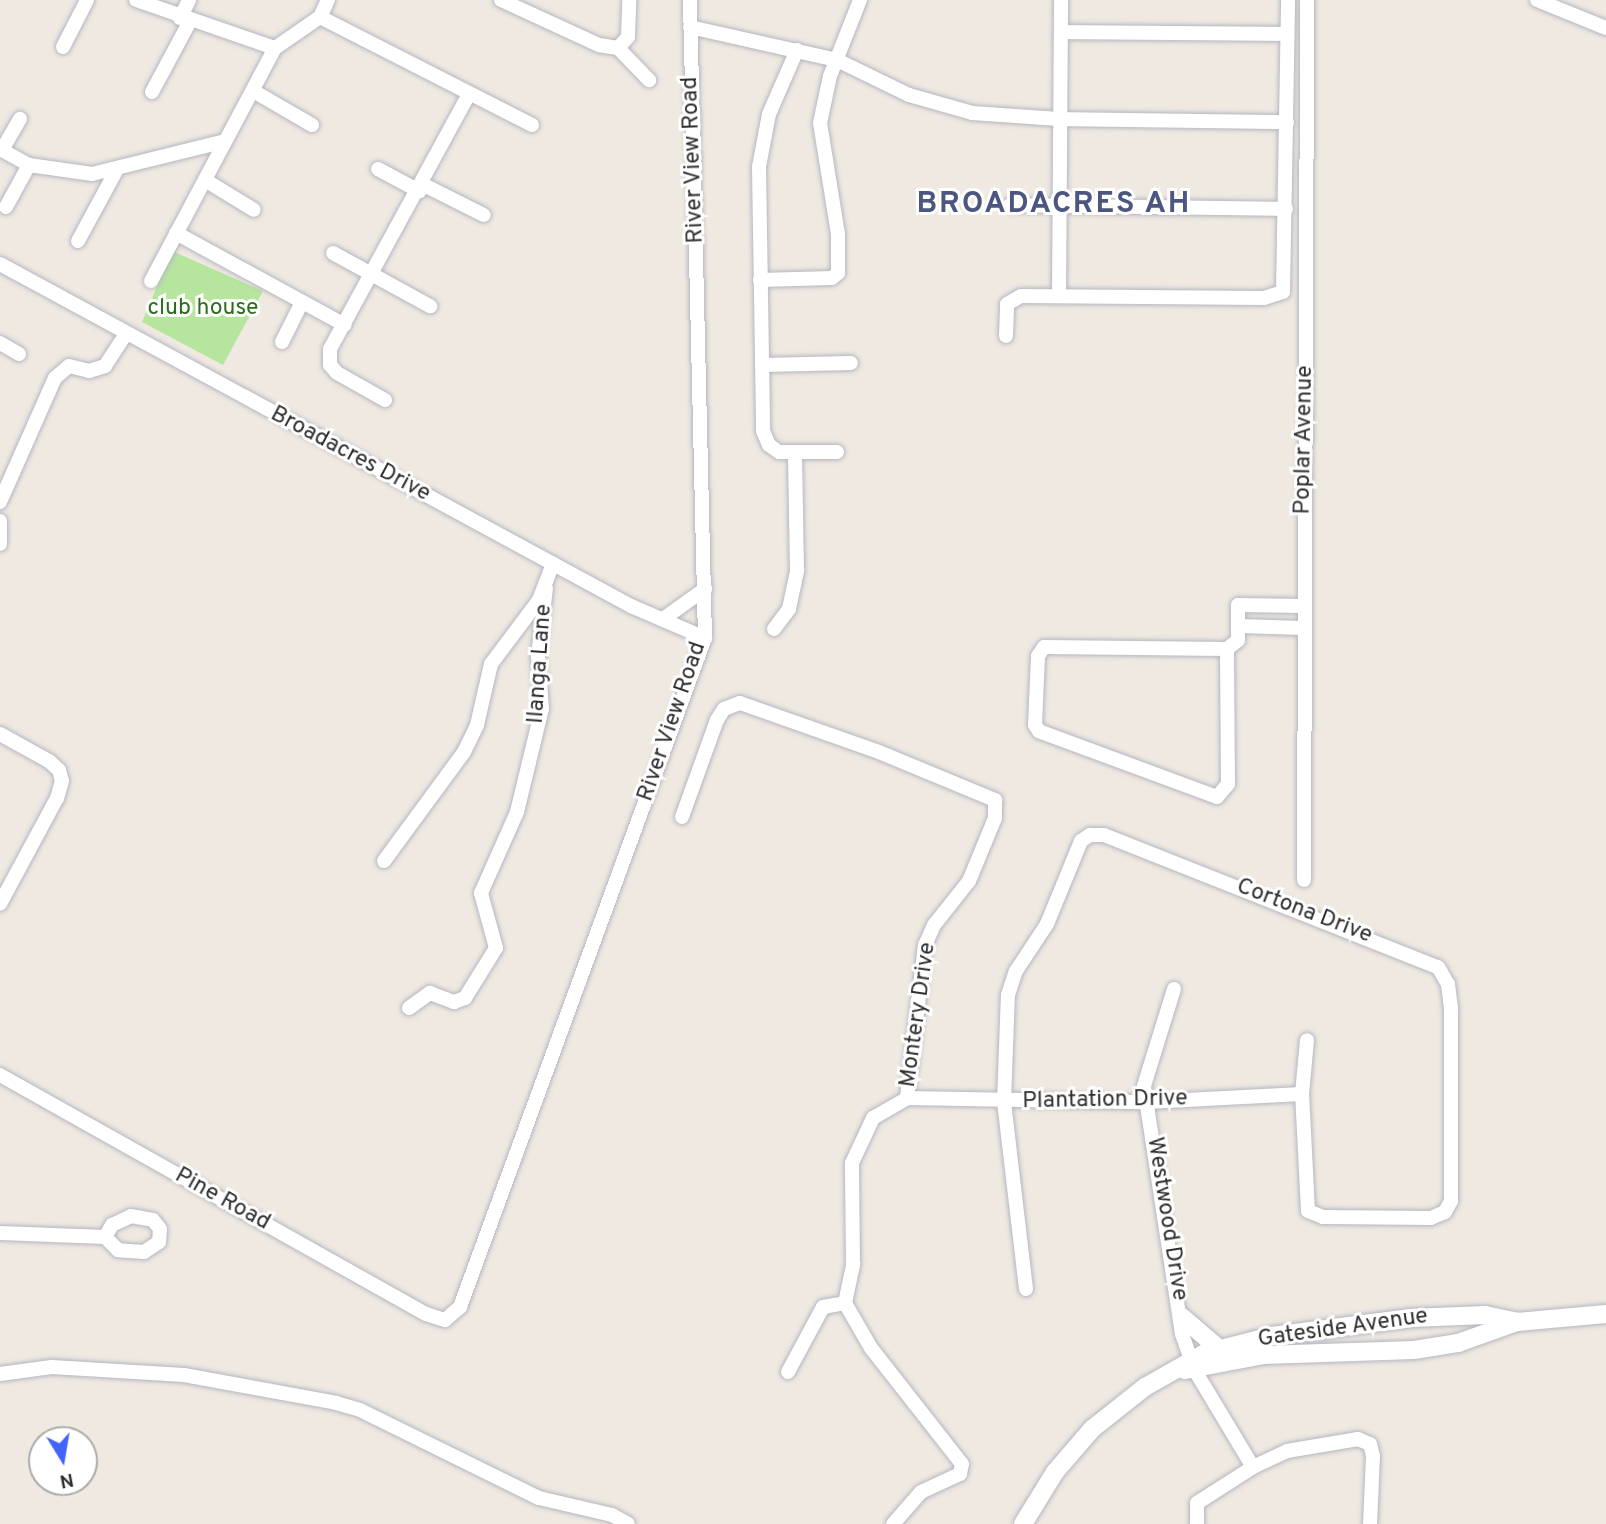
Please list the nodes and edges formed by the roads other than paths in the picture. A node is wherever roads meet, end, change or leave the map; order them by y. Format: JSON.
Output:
{"nodes":[{"id":1,"x":87,"y":0,"type":"edge"},
{"id":2,"x":136,"y":0,"type":"edge"},
{"id":3,"x":189,"y":0,"type":"edge"},
{"id":4,"x":328,"y":0,"type":"edge"},
{"id":5,"x":501,"y":0,"type":"edge"},
{"id":6,"x":629,"y":0,"type":"edge"},
{"id":7,"x":690,"y":0,"type":"edge"},
{"id":8,"x":860,"y":0,"type":"edge"},
{"id":9,"x":1061,"y":0,"type":"edge"},
{"id":10,"x":1288,"y":0,"type":"edge"},
{"id":11,"x":1307,"y":0,"type":"edge"},
{"id":12,"x":1537,"y":0,"type":"edge"},
{"id":13,"x":320,"y":17,"type":"junction"},
{"id":14,"x":185,"y":19,"type":"junction"},
{"id":15,"x":690,"y":27,"type":"junction"},
{"id":16,"x":1606,"y":29,"type":"edge"},
{"id":17,"x":1061,"y":32,"type":"junction"},
{"id":18,"x":1287,"y":34,"type":"junction"},
{"id":19,"x":63,"y":47,"type":"dead end"},
{"id":20,"x":275,"y":48,"type":"junction"},
{"id":21,"x":618,"y":48,"type":"junction"},
{"id":22,"x":797,"y":50,"type":"junction"},
{"id":23,"x":837,"y":60,"type":"junction"},
{"id":24,"x":649,"y":80,"type":"dead end"},
{"id":25,"x":152,"y":92,"type":"dead end"},
{"id":26,"x":255,"y":92,"type":"junction"},
{"id":27,"x":468,"y":96,"type":"junction"},
{"id":28,"x":20,"y":119,"type":"dead end"},
{"id":29,"x":1059,"y":119,"type":"junction"},
{"id":30,"x":1287,"y":122,"type":"junction"},
{"id":31,"x":312,"y":125,"type":"dead end"},
{"id":32,"x":532,"y":125,"type":"dead end"},
{"id":33,"x":225,"y":141,"type":"junction"},
{"id":34,"x":1,"y":150,"type":"edge"},
{"id":35,"x":29,"y":165,"type":"junction"},
{"id":36,"x":378,"y":169,"type":"dead end"},
{"id":37,"x":116,"y":171,"type":"junction"},
{"id":38,"x":205,"y":180,"type":"junction"},
{"id":39,"x":420,"y":187,"type":"junction"},
{"id":40,"x":1010,"y":205,"type":"dead end"},
{"id":41,"x":1058,"y":205,"type":"junction"},
{"id":42,"x":6,"y":207,"type":"dead end"},
{"id":43,"x":1286,"y":209,"type":"junction"},
{"id":44,"x":254,"y":210,"type":"dead end"},
{"id":45,"x":484,"y":215,"type":"dead end"},
{"id":46,"x":176,"y":233,"type":"junction"},
{"id":47,"x":78,"y":241,"type":"dead end"},
{"id":48,"x":333,"y":253,"type":"dead end"},
{"id":49,"x":0,"y":264,"type":"edge"},
{"id":50,"x":372,"y":275,"type":"junction"},
{"id":51,"x":760,"y":280,"type":"junction"},
{"id":52,"x":151,"y":281,"type":"dead end"},
{"id":53,"x":1059,"y":295,"type":"junction"},
{"id":54,"x":301,"y":304,"type":"junction"},
{"id":55,"x":430,"y":306,"type":"dead end"},
{"id":56,"x":345,"y":325,"type":"junction"},
{"id":57,"x":125,"y":335,"type":"junction"},
{"id":58,"x":1006,"y":336,"type":"dead end"},
{"id":59,"x":282,"y":342,"type":"dead end"},
{"id":60,"x":0,"y":343,"type":"edge"},
{"id":61,"x":19,"y":354,"type":"dead end"},
{"id":62,"x":852,"y":363,"type":"dead end"},
{"id":63,"x":762,"y":365,"type":"junction"},
{"id":64,"x":386,"y":400,"type":"dead end"},
{"id":65,"x":837,"y":452,"type":"dead end"},
{"id":66,"x":795,"y":453,"type":"junction"},
{"id":67,"x":0,"y":502,"type":"edge"},
{"id":68,"x":0,"y":521,"type":"edge"},
{"id":69,"x":0,"y":544,"type":"edge"},
{"id":70,"x":553,"y":564,"type":"junction"},
{"id":71,"x":546,"y":587,"type":"junction"},
{"id":72,"x":705,"y":589,"type":"junction"},
{"id":73,"x":1304,"y":606,"type":"junction"},
{"id":74,"x":663,"y":619,"type":"junction"},
{"id":75,"x":1238,"y":626,"type":"junction"},
{"id":76,"x":1304,"y":628,"type":"junction"},
{"id":77,"x":774,"y":629,"type":"dead end"},
{"id":78,"x":705,"y":638,"type":"junction"},
{"id":79,"x":1227,"y":649,"type":"junction"},
{"id":80,"x":0,"y":734,"type":"edge"},
{"id":81,"x":682,"y":817,"type":"dead end"},
{"id":82,"x":384,"y":862,"type":"dead end"},
{"id":83,"x":1304,"y":880,"type":"dead end"},
{"id":84,"x":0,"y":904,"type":"edge"},
{"id":85,"x":1174,"y":989,"type":"dead end"},
{"id":86,"x":409,"y":1008,"type":"dead end"},
{"id":87,"x":1307,"y":1040,"type":"dead end"},
{"id":88,"x":0,"y":1075,"type":"edge"},
{"id":89,"x":1302,"y":1094,"type":"junction"},
{"id":90,"x":907,"y":1098,"type":"junction"},
{"id":91,"x":1004,"y":1102,"type":"junction"},
{"id":92,"x":1147,"y":1102,"type":"junction"},
{"id":93,"x":0,"y":1233,"type":"edge"},
{"id":94,"x":106,"y":1237,"type":"dead end"},
{"id":95,"x":1026,"y":1290,"type":"dead end"},
{"id":96,"x":845,"y":1303,"type":"junction"},
{"id":97,"x":1606,"y":1314,"type":"edge"},
{"id":98,"x":1182,"y":1317,"type":"junction"},
{"id":99,"x":445,"y":1320,"type":"joint"},
{"id":100,"x":1517,"y":1322,"type":"junction"},
{"id":101,"x":1218,"y":1348,"type":"junction"},
{"id":102,"x":1192,"y":1364,"type":"junction"},
{"id":103,"x":788,"y":1372,"type":"dead end"},
{"id":104,"x":0,"y":1374,"type":"edge"},
{"id":105,"x":1253,"y":1467,"type":"junction"},
{"id":106,"x":628,"y":1524,"type":"edge"},
{"id":107,"x":893,"y":1524,"type":"edge"},
{"id":108,"x":1023,"y":1524,"type":"edge"},
{"id":109,"x":1197,"y":1524,"type":"edge"},
{"id":110,"x":1370,"y":1524,"type":"edge"}],
"edges":[{"from":1,"to":19,"type":"street"},
{"from":2,"to":14,"type":"street"},
{"from":3,"to":14,"type":"street"},
{"from":4,"to":13,"type":"street"},
{"from":5,"to":21,"type":"street"},
{"from":6,"to":21,"type":"street"},
{"from":7,"to":15,"type":"street","name":"River View Road"},
{"from":8,"to":23,"type":"street"},
{"from":9,"to":17,"type":"street"},
{"from":10,"to":18,"type":"street"},
{"from":11,"to":73,"type":"street","name":"Poplar Avenue"},
{"from":12,"to":16,"type":"street"},
{"from":13,"to":20,"type":"street"},
{"from":13,"to":27,"type":"street"},
{"from":14,"to":20,"type":"street"},
{"from":14,"to":25,"type":"street"},
{"from":15,"to":22,"type":"street"},
{"from":15,"to":72,"type":"street","name":"River View Road"},
{"from":17,"to":18,"type":"street"},
{"from":17,"to":29,"type":"street"},
{"from":18,"to":30,"type":"street"},
{"from":20,"to":26,"type":"street"},
{"from":21,"to":24,"type":"street"},
{"from":22,"to":23,"type":"street"},
{"from":22,"to":51,"type":"street"},
{"from":23,"to":29,"type":"street"},
{"from":23,"to":51,"type":"street"},
{"from":26,"to":31,"type":"street"},
{"from":26,"to":33,"type":"street"},
{"from":27,"to":32,"type":"street"},
{"from":27,"to":39,"type":"street"},
{"from":28,"to":34,"type":"street"},
{"from":29,"to":30,"type":"street"},
{"from":29,"to":41,"type":"street"},
{"from":30,"to":43,"type":"street"},
{"from":33,"to":37,"type":"street"},
{"from":33,"to":38,"type":"street"},
{"from":34,"to":35,"type":"street"},
{"from":35,"to":37,"type":"street"},
{"from":35,"to":42,"type":"street"},
{"from":36,"to":39,"type":"street"},
{"from":37,"to":47,"type":"street"},
{"from":38,"to":44,"type":"street"},
{"from":38,"to":46,"type":"street"},
{"from":39,"to":45,"type":"street"},
{"from":39,"to":50,"type":"street"},
{"from":40,"to":41,"type":"street"},
{"from":41,"to":43,"type":"street"},
{"from":41,"to":53,"type":"street"},
{"from":43,"to":53,"type":"street"},
{"from":46,"to":52,"type":"street"},
{"from":46,"to":54,"type":"street"},
{"from":48,"to":50,"type":"street"},
{"from":49,"to":57,"type":"street","name":"Broadacres Drive"},
{"from":50,"to":55,"type":"street"},
{"from":50,"to":56,"type":"street"},
{"from":51,"to":63,"type":"street"},
{"from":53,"to":58,"type":"street"},
{"from":54,"to":56,"type":"street"},
{"from":54,"to":59,"type":"street"},
{"from":56,"to":64,"type":"street"},
{"from":57,"to":67,"type":"street"},
{"from":57,"to":70,"type":"street","name":"Broadacres Drive"},
{"from":60,"to":61,"type":"street"},
{"from":62,"to":63,"type":"street"},
{"from":63,"to":66,"type":"street"},
{"from":65,"to":66,"type":"street"},
{"from":66,"to":77,"type":"street"},
{"from":68,"to":69,"type":"street"},
{"from":70,"to":71,"type":"street","name":"Ilanga Lane"},
{"from":70,"to":74,"type":"street","name":"Broadacres Drive"},
{"from":71,"to":82,"type":"street","name":"Ilanga Lane"},
{"from":71,"to":86,"type":"street","name":"Ilanga Lane"},
{"from":72,"to":74,"type":"street"},
{"from":72,"to":78,"type":"street","name":"River View Road"},
{"from":73,"to":75,"type":"street"},
{"from":73,"to":76,"type":"street","name":"Poplar Avenue"},
{"from":74,"to":78,"type":"street","name":"Broadacres Drive"},
{"from":75,"to":76,"type":"street"},
{"from":75,"to":79,"type":"street"},
{"from":76,"to":83,"type":"street","name":"Poplar Avenue"},
{"from":78,"to":99,"type":"street","name":"River View Road"},
{"from":79,"to":79,"type":"street"},
{"from":80,"to":84,"type":"street"},
{"from":81,"to":90,"type":"street","name":"Montery Drive"},
{"from":85,"to":92,"type":"street","name":"Westwood Drive"},
{"from":87,"to":89,"type":"street","name":"Cortona Drive"},
{"from":88,"to":99,"type":"street","name":"Pine Road"},
{"from":89,"to":91,"type":"street","name":"Cortona Drive"},
{"from":89,"to":92,"type":"street","name":"Plantation Drive"},
{"from":90,"to":91,"type":"street","name":"Plantation Drive"},
{"from":90,"to":96,"type":"street","name":"Montery Drive"},
{"from":91,"to":92,"type":"street","name":"Plantation Drive"},
{"from":91,"to":95,"type":"street","name":"Cortona Drive"},
{"from":92,"to":98,"type":"street","name":"Westwood Drive"},
{"from":93,"to":94,"type":"street"},
{"from":96,"to":103,"type":"street"},
{"from":96,"to":107,"type":"street"},
{"from":97,"to":100,"type":"street","name":"Gateside Avenue"},
{"from":98,"to":101,"type":"street"},
{"from":98,"to":102,"type":"street","name":"Westwood Drive"},
{"from":100,"to":101,"type":"street","name":"Gateside Avenue"},
{"from":100,"to":102,"type":"street","name":"Gateside Avenue"},
{"from":101,"to":102,"type":"street","name":"Gateside Avenue"},
{"from":102,"to":105,"type":"street"},
{"from":102,"to":108,"type":"street","name":"Gateside Avenue"},
{"from":104,"to":106,"type":"street"},
{"from":105,"to":109,"type":"street"},
{"from":105,"to":110,"type":"street"}]}
